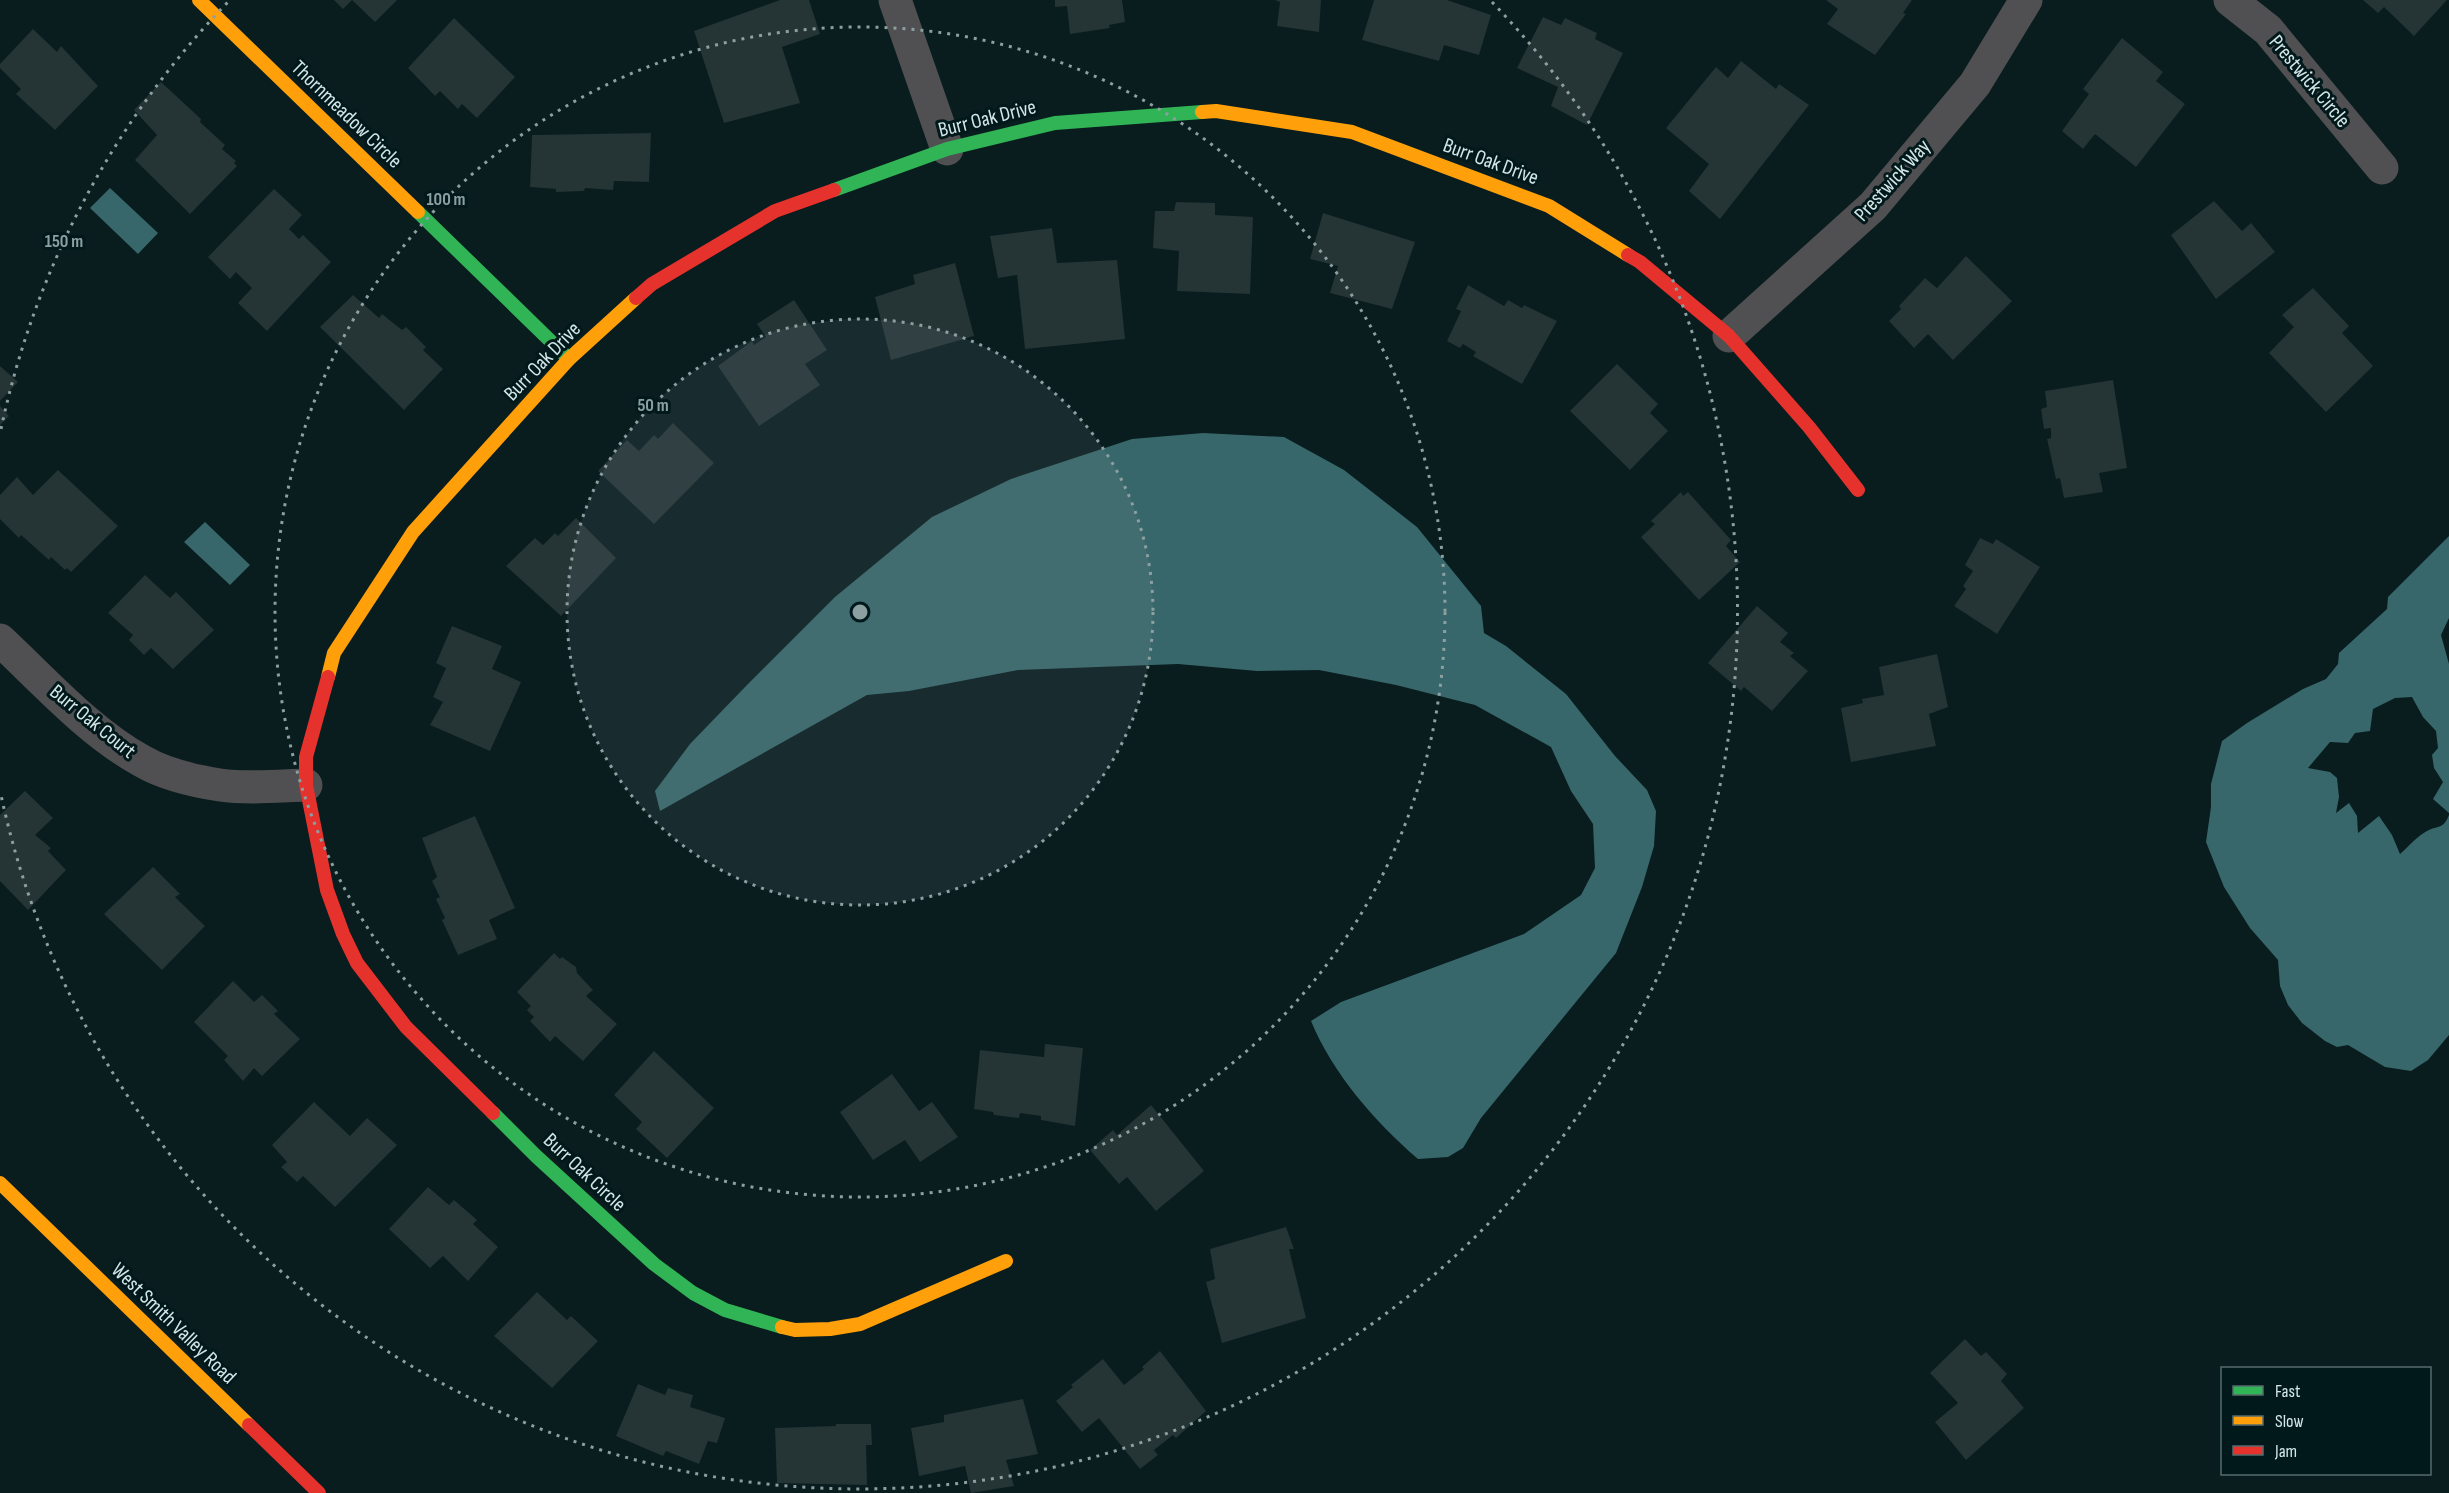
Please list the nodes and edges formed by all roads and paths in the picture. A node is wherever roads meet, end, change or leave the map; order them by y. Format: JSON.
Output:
{"nodes":[{"id":1,"x":199,"y":0,"type":"edge"},
{"id":2,"x":895,"y":0,"type":"edge"},
{"id":3,"x":2026,"y":0,"type":"edge"},
{"id":4,"x":2230,"y":0,"type":"edge"},
{"id":5,"x":946,"y":149,"type":"junction"},
{"id":6,"x":2382,"y":168,"type":"dead end"},
{"id":7,"x":1729,"y":336,"type":"junction"},
{"id":8,"x":569,"y":359,"type":"junction"},
{"id":9,"x":1858,"y":490,"type":"dead end"},
{"id":10,"x":0,"y":640,"type":"edge"},
{"id":11,"x":306,"y":785,"type":"junction"},
{"id":12,"x":0,"y":1183,"type":"edge"},
{"id":13,"x":1006,"y":1261,"type":"dead end"},
{"id":14,"x":319,"y":1493,"type":"edge"}],
"edges":[{"from":1,"to":8,"type":"street","name":"Thornmeadow Circle"},
{"from":2,"to":5,"type":"street"},
{"from":3,"to":7,"type":"street","name":"Prestwick Way"},
{"from":4,"to":6,"type":"street","name":"Prestwick Circle"},
{"from":5,"to":7,"type":"street","name":"Burr Oak Drive"},
{"from":5,"to":8,"type":"street","name":"Burr Oak Drive"},
{"from":7,"to":9,"type":"street","name":"Burr Oak Drive"},
{"from":8,"to":11,"type":"street","name":"Burr Oak Drive"},
{"from":10,"to":11,"type":"street","name":"Burr Oak Court"},
{"from":11,"to":13,"type":"street","name":"Burr Oak Circle"},
{"from":12,"to":14,"type":"street","name":"West Smith Valley Road"}]}
